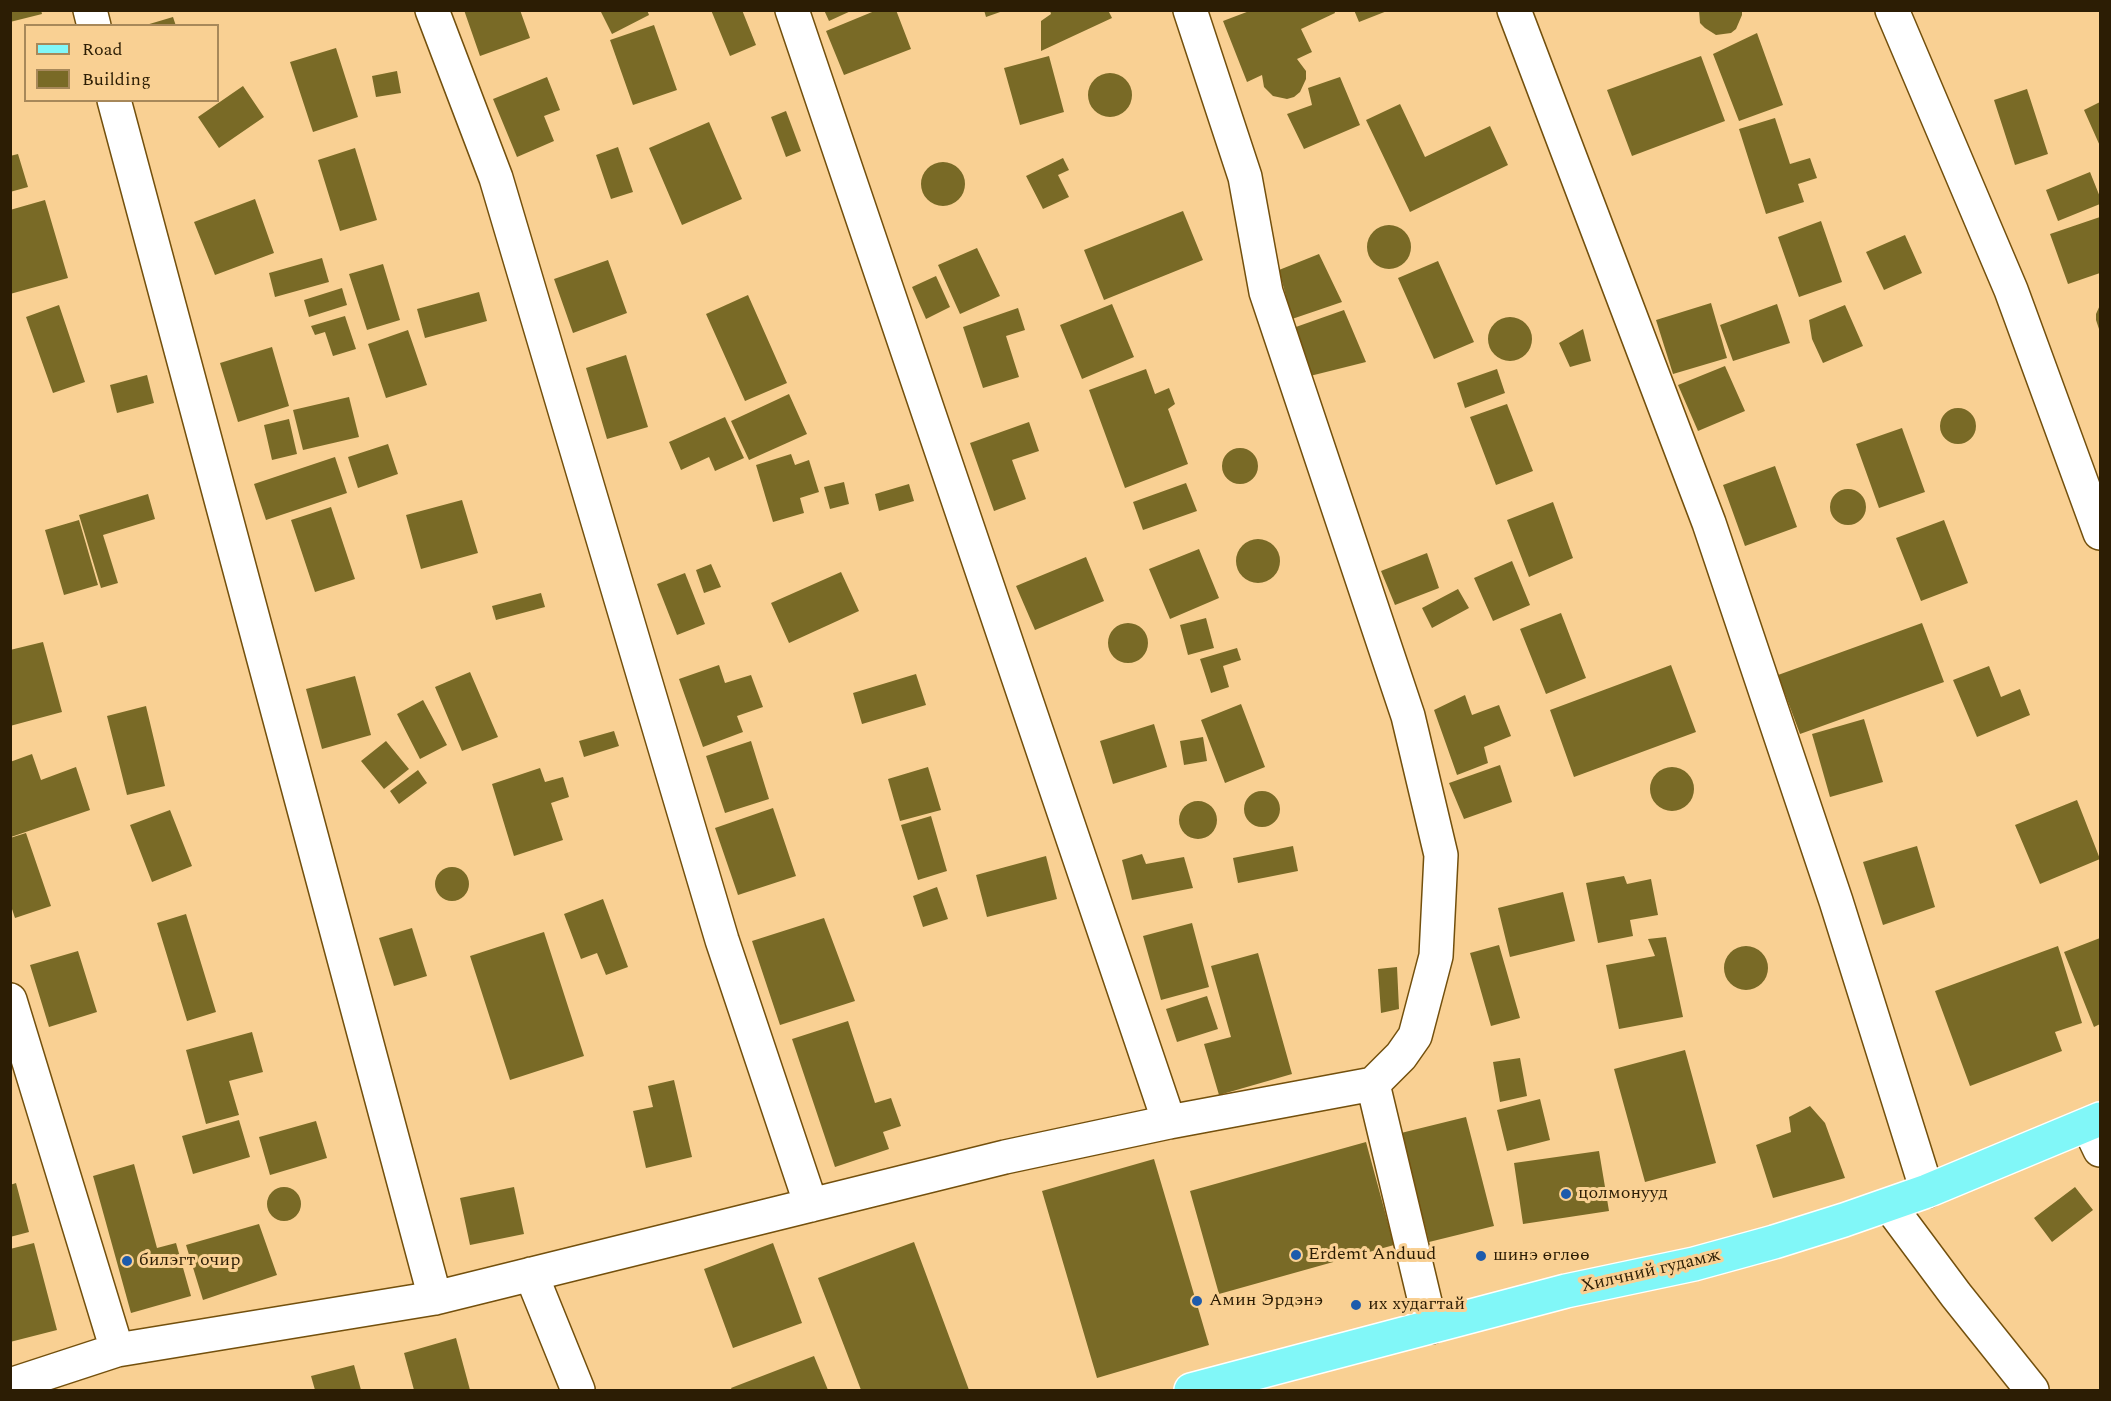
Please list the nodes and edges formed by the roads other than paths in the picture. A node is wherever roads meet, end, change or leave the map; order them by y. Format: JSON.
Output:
{"nodes":[{"id":1,"x":432,"y":10,"type":"edge"},
{"id":2,"x":792,"y":10,"type":"edge"},
{"id":3,"x":1190,"y":10,"type":"edge"},
{"id":4,"x":1514,"y":10,"type":"edge"},
{"id":5,"x":1892,"y":10,"type":"edge"},
{"id":6,"x":115,"y":102,"type":"edge"},
{"id":7,"x":2100,"y":532,"type":"edge"},
{"id":8,"x":10,"y":1000,"type":"edge"},
{"id":9,"x":1373,"y":1084,"type":"junction"},
{"id":10,"x":1169,"y":1122,"type":"junction"},
{"id":11,"x":2096,"y":1131,"type":"edge"},
{"id":12,"x":1927,"y":1191,"type":"junction"},
{"id":13,"x":811,"y":1205,"type":"junction"},
{"id":14,"x":1889,"y":1205,"type":"junction"},
{"id":15,"x":531,"y":1274,"type":"junction"},
{"id":16,"x":435,"y":1298,"type":"junction"},
{"id":17,"x":1431,"y":1327,"type":"junction"},
{"id":18,"x":117,"y":1350,"type":"junction"},
{"id":19,"x":10,"y":1385,"type":"edge"},
{"id":20,"x":578,"y":1390,"type":"edge"},
{"id":21,"x":1191,"y":1390,"type":"edge"},
{"id":22,"x":2032,"y":1390,"type":"edge"}],
"edges":[{"from":1,"to":13,"type":"street"},
{"from":2,"to":10,"type":"street"},
{"from":3,"to":9,"type":"street"},
{"from":4,"to":12,"type":"street"},
{"from":5,"to":7,"type":"street"},
{"from":6,"to":16,"type":"street"},
{"from":8,"to":18,"type":"street"},
{"from":9,"to":10,"type":"street"},
{"from":9,"to":17,"type":"street"},
{"from":10,"to":13,"type":"street"},
{"from":11,"to":12,"type":"main road","name":"Хилчний гудамж"},
{"from":12,"to":14,"type":"main road","name":"Хилчний гудамж"},
{"from":13,"to":15,"type":"street"},
{"from":14,"to":17,"type":"main road","name":"Хилчний гудамж"},
{"from":14,"to":22,"type":"street"},
{"from":15,"to":16,"type":"street"},
{"from":15,"to":20,"type":"street"},
{"from":16,"to":18,"type":"street"},
{"from":17,"to":21,"type":"main road","name":"Хилчний гудамж"},
{"from":18,"to":19,"type":"street"}]}
